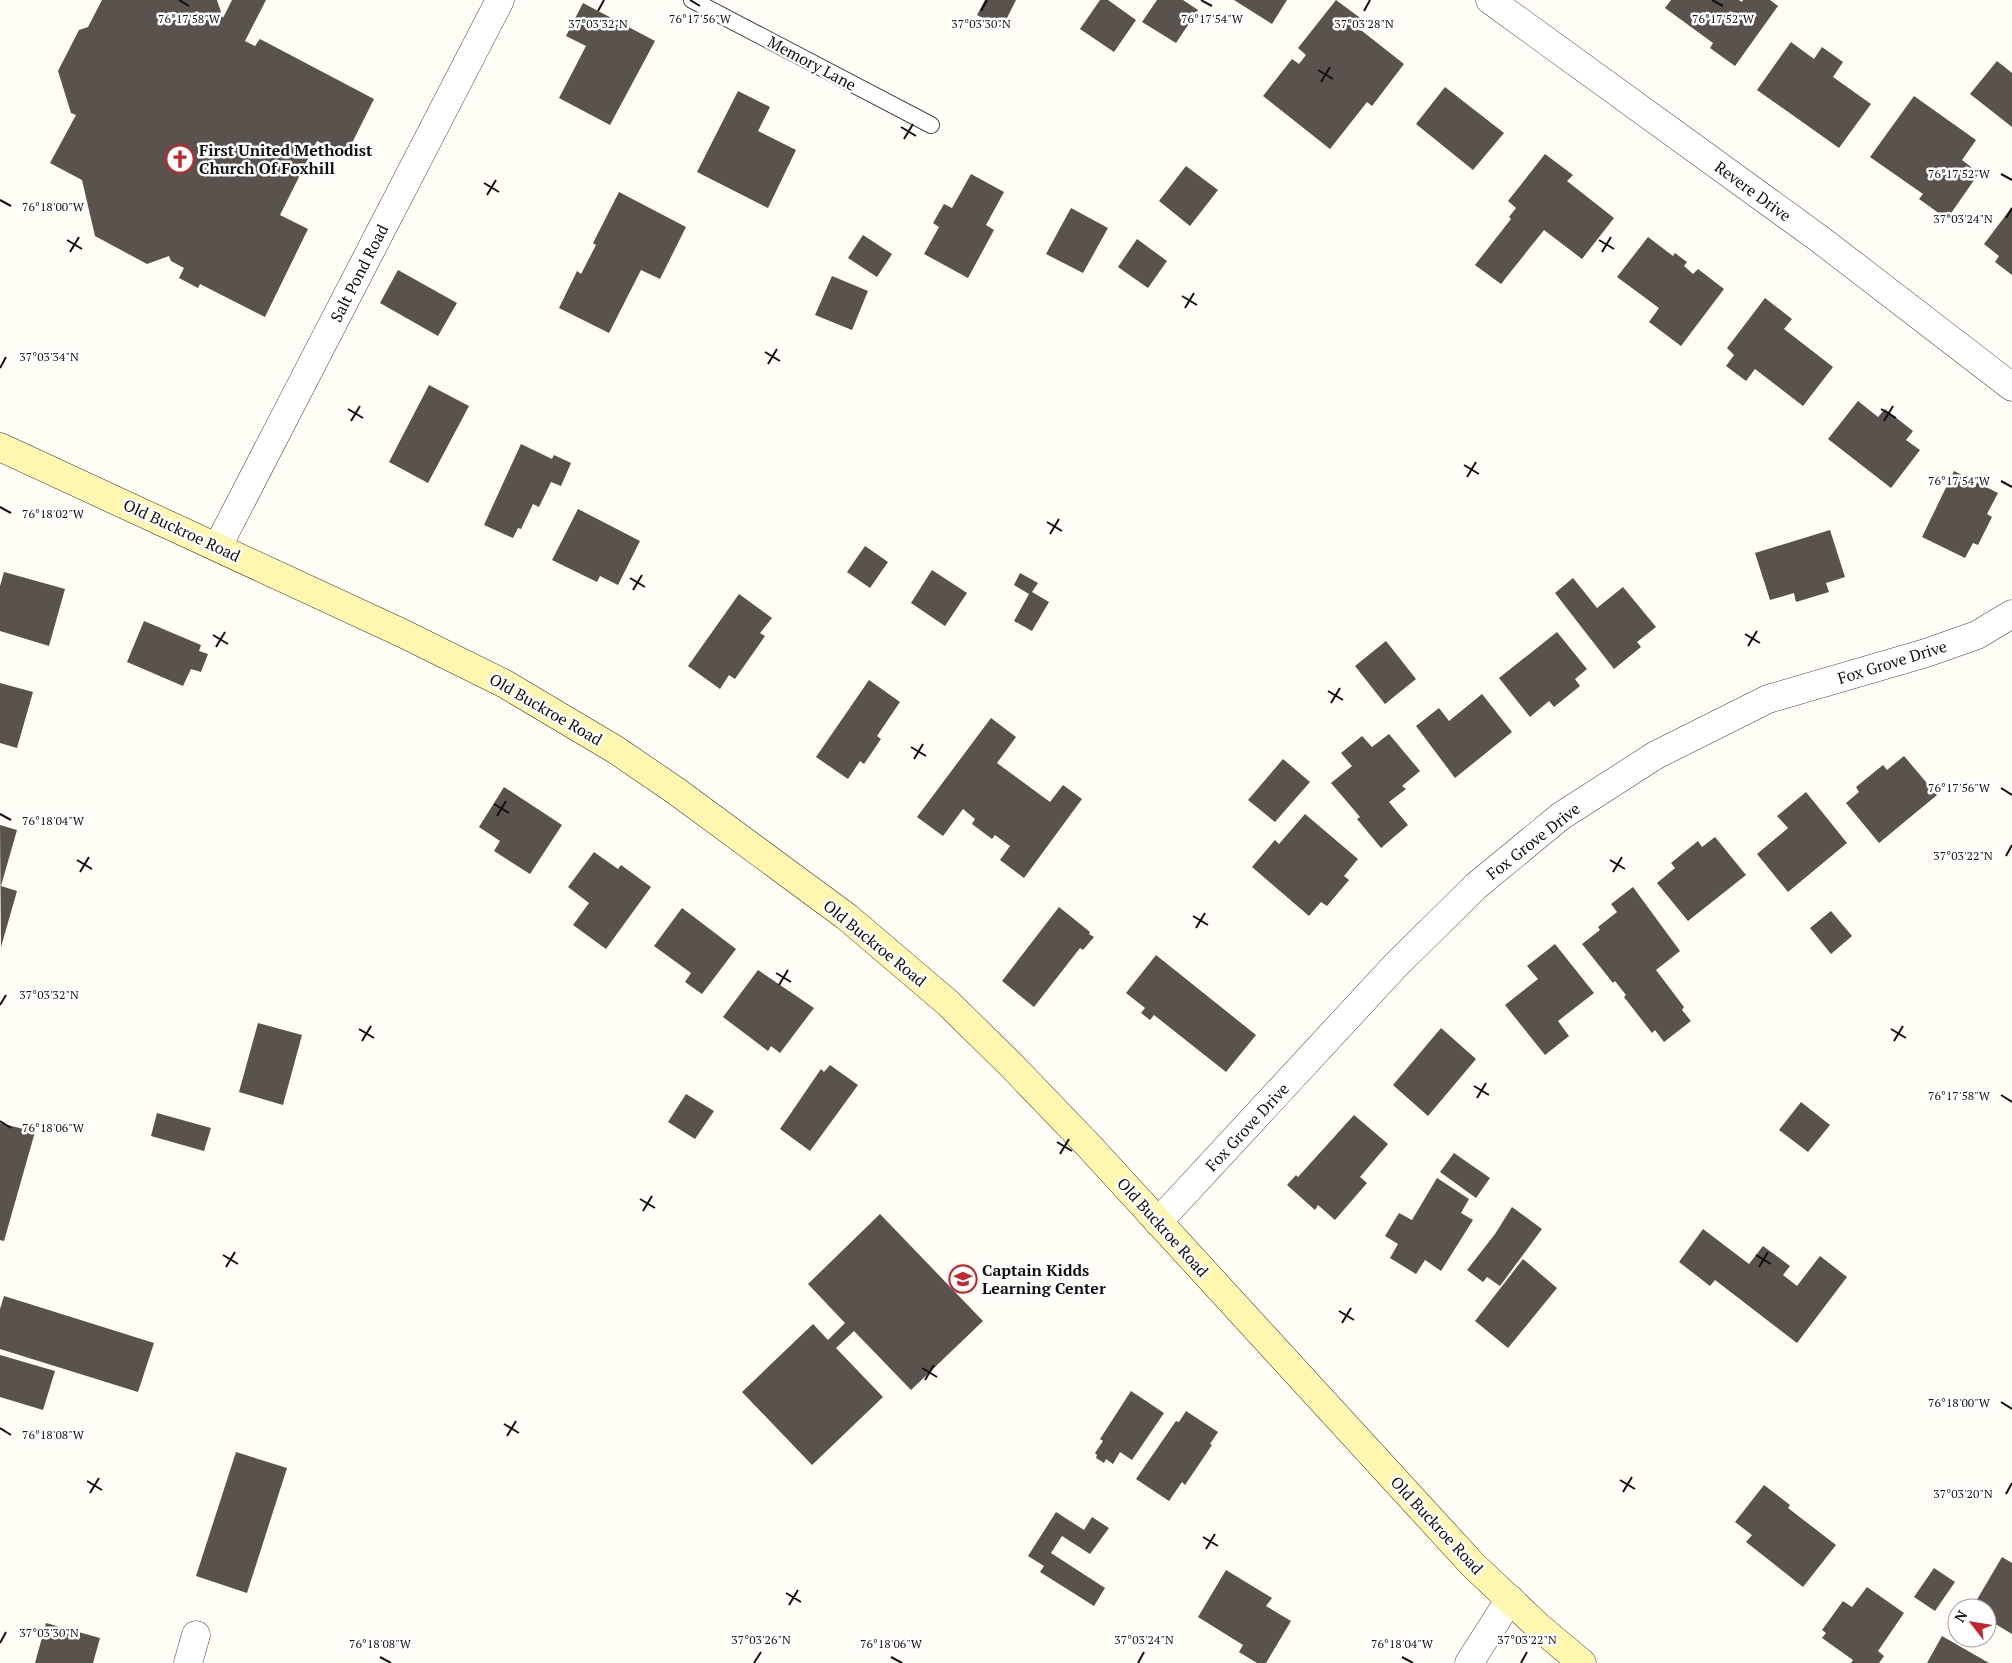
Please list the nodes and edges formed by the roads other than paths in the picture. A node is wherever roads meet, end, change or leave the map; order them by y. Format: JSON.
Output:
{"nodes":[{"id":1,"x":500,"y":0,"type":"edge"},
{"id":2,"x":692,"y":0,"type":"edge"},
{"id":3,"x":1490,"y":0,"type":"edge"},
{"id":4,"x":931,"y":125,"type":"dead end"},
{"id":5,"x":2012,"y":387,"type":"edge"},
{"id":6,"x":0,"y":447,"type":"edge"},
{"id":7,"x":218,"y":546,"type":"junction"},
{"id":8,"x":2012,"y":614,"type":"edge"},
{"id":9,"x":1158,"y":1222,"type":"junction"},
{"id":10,"x":1510,"y":1599,"type":"junction"},
{"id":11,"x":196,"y":1635,"type":"dead end"},
{"id":12,"x":188,"y":1663,"type":"edge"},
{"id":13,"x":1469,"y":1663,"type":"edge"},
{"id":14,"x":1582,"y":1663,"type":"edge"}],
"edges":[{"from":1,"to":7,"type":"street","name":"Salt Pond Road"},
{"from":2,"to":4,"type":"lane","name":"Memory Lane"},
{"from":3,"to":5,"type":"street","name":"Revere Drive"},
{"from":6,"to":7,"type":"main road","name":"Old Buckroe Road"},
{"from":7,"to":9,"type":"main road","name":"Old Buckroe Road"},
{"from":8,"to":9,"type":"street","name":"Fox Grove Drive"},
{"from":9,"to":10,"type":"main road","name":"Old Buckroe Road"},
{"from":10,"to":13,"type":"street"},
{"from":10,"to":14,"type":"main road","name":"Old Buckroe Road"},
{"from":11,"to":12,"type":"street"}]}
